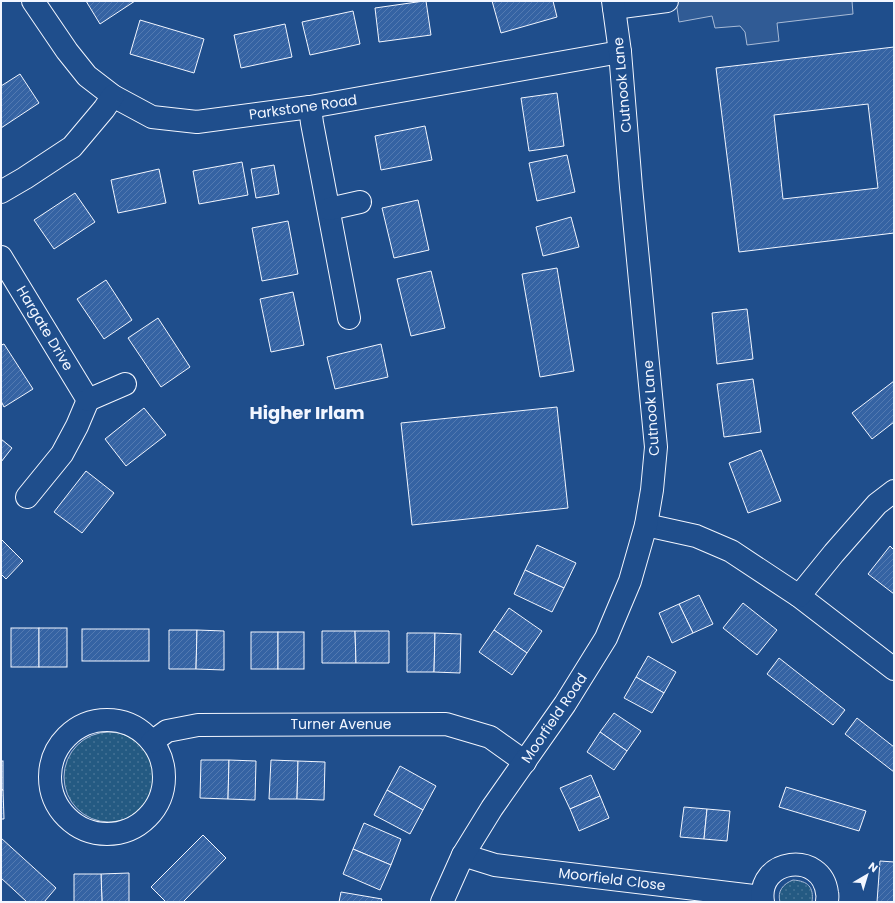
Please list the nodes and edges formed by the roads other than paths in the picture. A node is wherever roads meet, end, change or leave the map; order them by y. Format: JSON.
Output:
{"nodes":[{"id":1,"x":33,"y":1,"type":"edge"},
{"id":2,"x":667,"y":1,"type":"edge"},
{"id":3,"x":613,"y":5,"type":"edge"},
{"id":4,"x":620,"y":52,"type":"junction"},
{"id":5,"x":113,"y":96,"type":"junction"},
{"id":6,"x":310,"y":107,"type":"junction"},
{"id":7,"x":1,"y":192,"type":"edge"},
{"id":8,"x":360,"y":202,"type":"dead end"},
{"id":9,"x":328,"y":209,"type":"junction"},
{"id":10,"x":1,"y":257,"type":"edge"},
{"id":11,"x":349,"y":318,"type":"dead end"},
{"id":12,"x":125,"y":384,"type":"dead end"},
{"id":13,"x":88,"y":400,"type":"junction"},
{"id":14,"x":894,"y":492,"type":"edge"},
{"id":15,"x":27,"y":497,"type":"dead end"},
{"id":16,"x":646,"y":525,"type":"junction"},
{"id":17,"x":799,"y":596,"type":"junction"},
{"id":18,"x":894,"y":669,"type":"edge"},
{"id":19,"x":152,"y":742,"type":"junction"},
{"id":20,"x":525,"y":762,"type":"junction"},
{"id":21,"x":463,"y":855,"type":"junction"},
{"id":22,"x":762,"y":899,"type":"edge"},
{"id":23,"x":442,"y":902,"type":"edge"},
{"id":24,"x":827,"y":902,"type":"edge"}],
"edges":[{"from":1,"to":5,"type":"street","name":"Parkstone Road"},
{"from":2,"to":3,"type":"street"},
{"from":3,"to":4,"type":"street","name":"Cutnook Lane"},
{"from":4,"to":6,"type":"street","name":"Parkstone Road"},
{"from":4,"to":16,"type":"street","name":"Cutnook Lane"},
{"from":5,"to":6,"type":"street","name":"Parkstone Road"},
{"from":5,"to":7,"type":"street"},
{"from":6,"to":9,"type":"street"},
{"from":8,"to":9,"type":"street"},
{"from":9,"to":11,"type":"street"},
{"from":10,"to":13,"type":"street","name":"Hargate Drive"},
{"from":12,"to":13,"type":"street"},
{"from":13,"to":15,"type":"street"},
{"from":14,"to":17,"type":"street"},
{"from":16,"to":17,"type":"street"},
{"from":16,"to":20,"type":"street","name":"Moorfield Road"},
{"from":17,"to":18,"type":"street"},
{"from":19,"to":19,"type":"street"},
{"from":19,"to":20,"type":"street","name":"Turner Avenue"},
{"from":20,"to":21,"type":"street","name":"Moorfield Road"},
{"from":21,"to":22,"type":"street","name":"Moorfield Close"},
{"from":21,"to":23,"type":"street","name":"Moorfield Road"},
{"from":22,"to":24,"type":"street","name":"Moorfield Close"}]}
